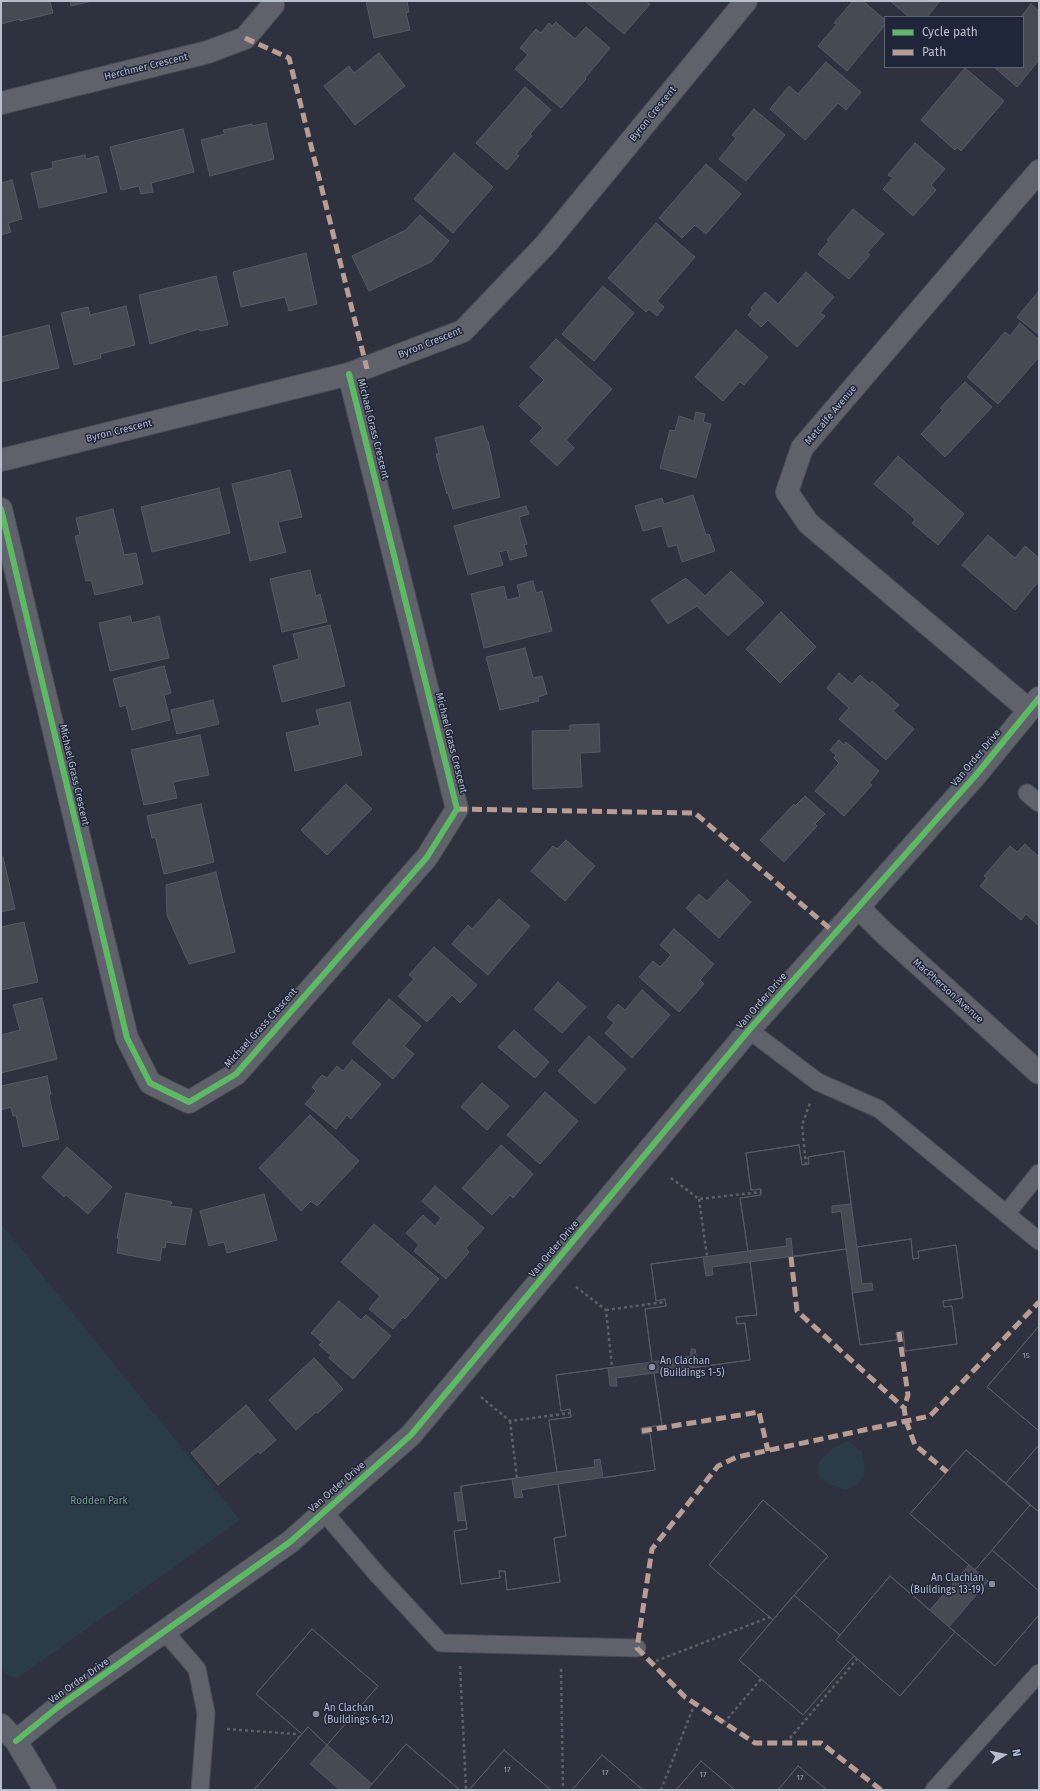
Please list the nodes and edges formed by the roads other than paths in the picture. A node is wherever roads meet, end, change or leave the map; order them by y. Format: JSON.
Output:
{"nodes":[{"id":1,"x":272,"y":1,"type":"edge"},
{"id":2,"x":746,"y":1,"type":"edge"},
{"id":3,"x":1,"y":103,"type":"edge"},
{"id":4,"x":1039,"y":170,"type":"edge"},
{"id":5,"x":349,"y":374,"type":"junction"},
{"id":6,"x":1,"y":460,"type":"edge"},
{"id":7,"x":1,"y":510,"type":"edge"},
{"id":8,"x":1034,"y":704,"type":"edge"},
{"id":9,"x":858,"y":907,"type":"junction"},
{"id":10,"x":749,"y":1030,"type":"junction"},
{"id":11,"x":1039,"y":1073,"type":"edge"},
{"id":12,"x":1039,"y":1173,"type":"edge"},
{"id":13,"x":1006,"y":1214,"type":"junction"},
{"id":14,"x":1039,"y":1241,"type":"edge"},
{"id":15,"x":324,"y":1512,"type":"junction"},
{"id":16,"x":165,"y":1632,"type":"junction"},
{"id":17,"x":637,"y":1648,"type":"dead end"},
{"id":18,"x":1039,"y":1673,"type":"edge"},
{"id":19,"x":1,"y":1725,"type":"edge"},
{"id":20,"x":16,"y":1741,"type":"junction"},
{"id":21,"x":46,"y":1790,"type":"edge"},
{"id":22,"x":200,"y":1790,"type":"edge"},
{"id":23,"x":934,"y":1790,"type":"edge"}],
"edges":[{"from":1,"to":3,"type":"street","name":"Herchmer Crescent"},
{"from":2,"to":5,"type":"street","name":"Byron Crescent"},
{"from":4,"to":8,"type":"street","name":"Metcalfe Avenue"},
{"from":5,"to":6,"type":"street","name":"Byron Crescent"},
{"from":5,"to":7,"type":"street","name":"Michael Grass Crescent"},
{"from":8,"to":9,"type":"street","name":"Van Order Drive"},
{"from":9,"to":10,"type":"street","name":"Van Order Drive"},
{"from":9,"to":11,"type":"street","name":"MacPherson Avenue"},
{"from":10,"to":13,"type":"lane"},
{"from":10,"to":15,"type":"street","name":"Van Order Drive"},
{"from":12,"to":13,"type":"lane"},
{"from":13,"to":14,"type":"lane"},
{"from":15,"to":16,"type":"street","name":"Van Order Drive"},
{"from":15,"to":17,"type":"lane"},
{"from":16,"to":20,"type":"street","name":"Van Order Drive"},
{"from":16,"to":22,"type":"lane"},
{"from":18,"to":23,"type":"lane"},
{"from":19,"to":20,"type":"street"},
{"from":20,"to":21,"type":"street"}]}
